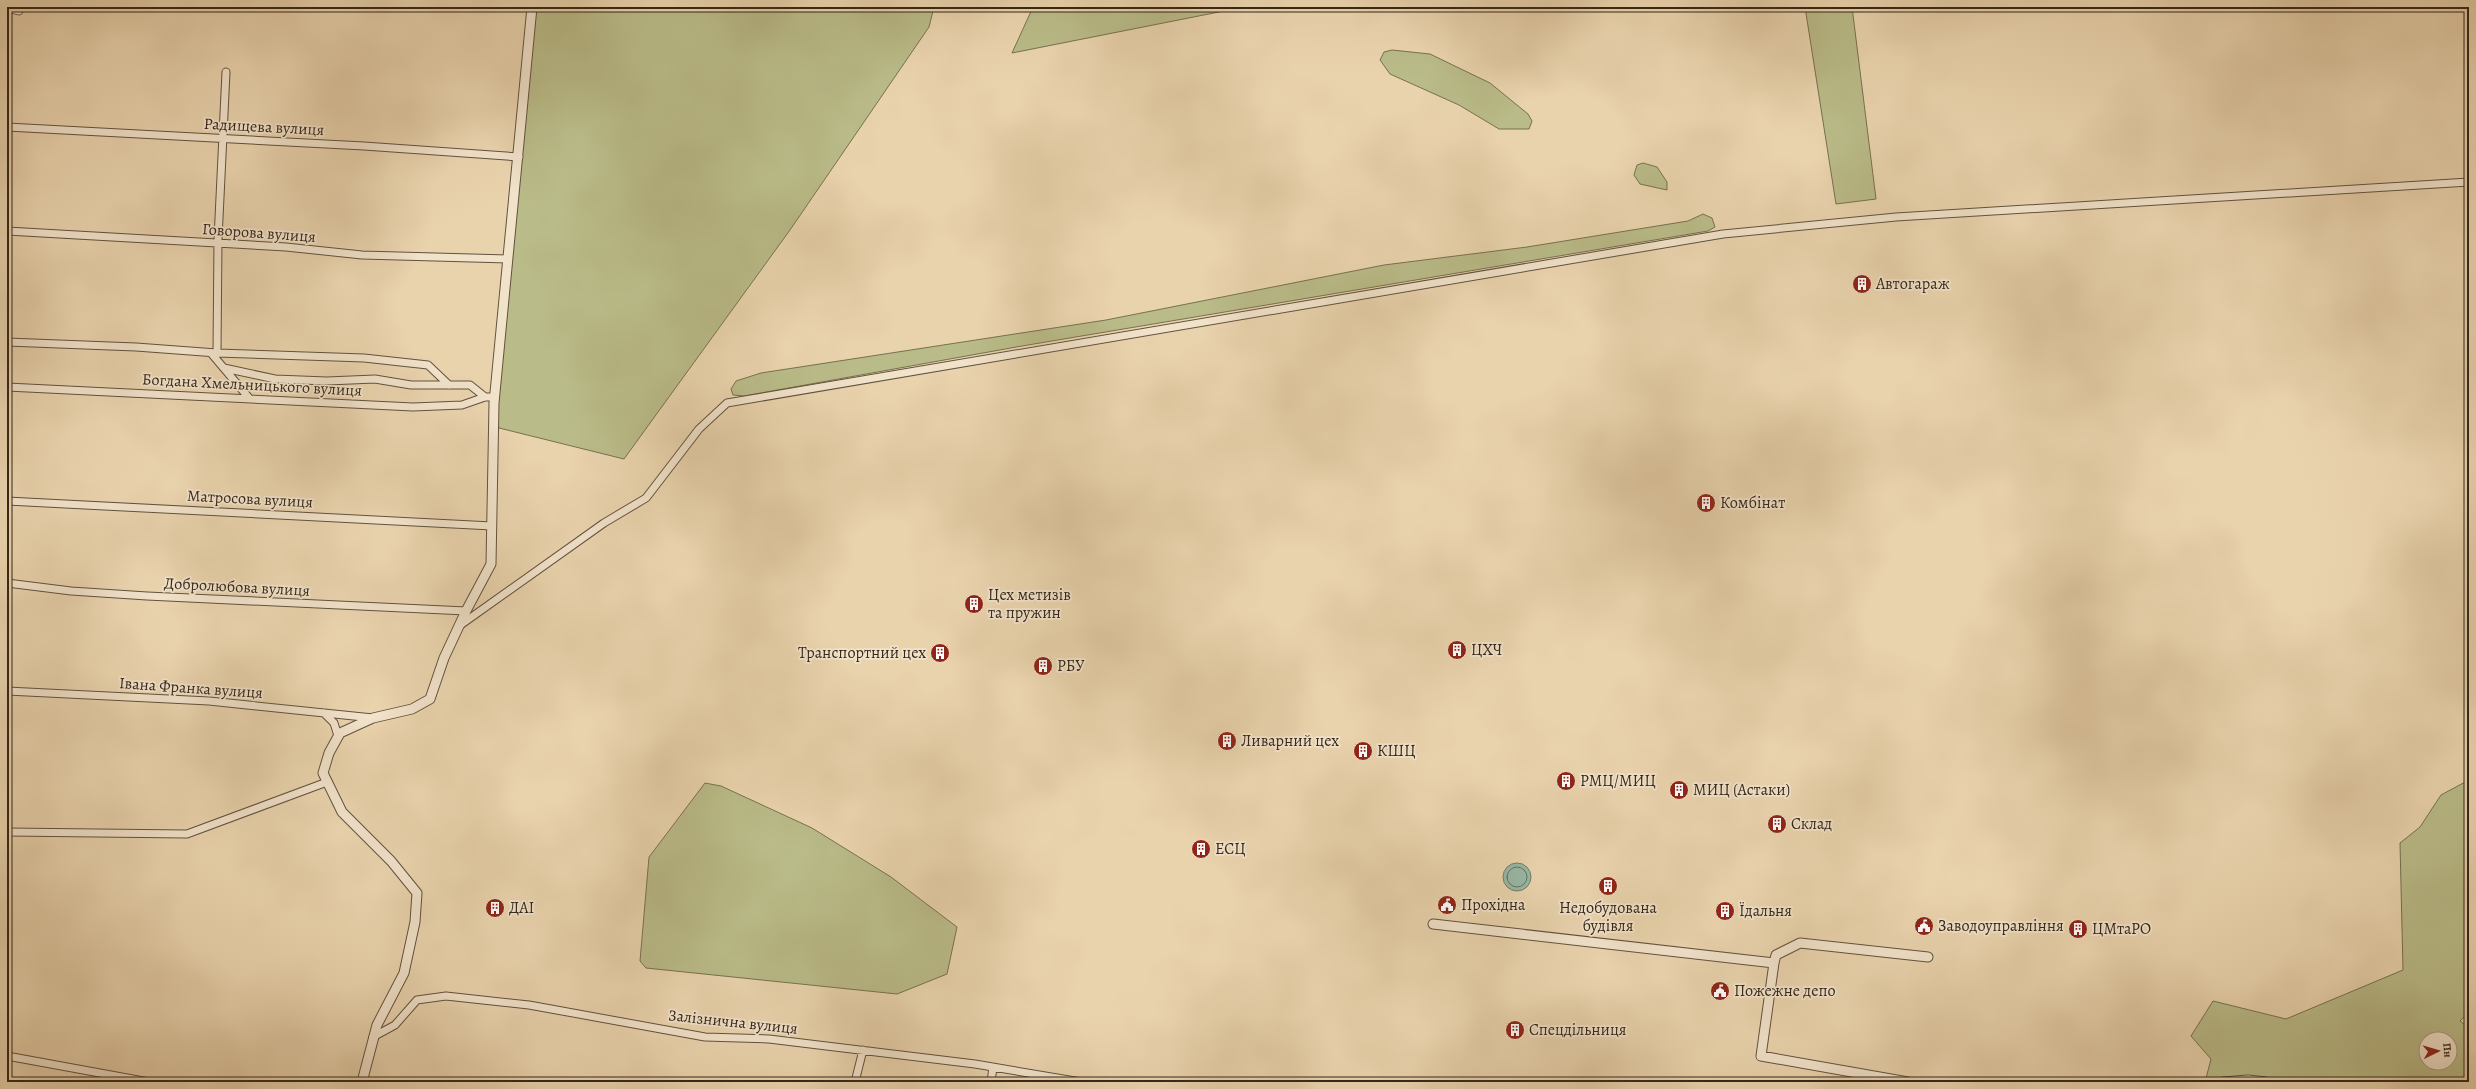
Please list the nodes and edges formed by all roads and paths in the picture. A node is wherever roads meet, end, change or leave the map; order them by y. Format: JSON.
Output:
{"nodes":[{"id":1,"x":532,"y":7,"type":"edge"},
{"id":2,"x":7,"y":8,"type":"edge"},
{"id":3,"x":19,"y":11,"type":"dead end"},
{"id":4,"x":226,"y":72,"type":"dead end"},
{"id":5,"x":7,"y":127,"type":"edge"},
{"id":6,"x":222,"y":139,"type":"junction"},
{"id":7,"x":519,"y":157,"type":"junction"},
{"id":8,"x":2469,"y":182,"type":"edge"},
{"id":9,"x":7,"y":231,"type":"edge"},
{"id":10,"x":218,"y":245,"type":"junction"},
{"id":11,"x":508,"y":259,"type":"junction"},
{"id":12,"x":7,"y":342,"type":"edge"},
{"id":13,"x":214,"y":353,"type":"junction"},
{"id":14,"x":224,"y":368,"type":"junction"},
{"id":15,"x":449,"y":385,"type":"junction"},
{"id":16,"x":7,"y":387,"type":"edge"},
{"id":17,"x":495,"y":397,"type":"junction"},
{"id":18,"x":249,"y":398,"type":"junction"},
{"id":19,"x":485,"y":398,"type":"junction"},
{"id":20,"x":7,"y":501,"type":"edge"},
{"id":21,"x":492,"y":526,"type":"junction"},
{"id":22,"x":7,"y":583,"type":"edge"},
{"id":23,"x":466,"y":611,"type":"junction"},
{"id":24,"x":459,"y":626,"type":"junction"},
{"id":25,"x":7,"y":691,"type":"edge"},
{"id":26,"x":324,"y":713,"type":"junction"},
{"id":27,"x":373,"y":718,"type":"junction"},
{"id":28,"x":338,"y":736,"type":"junction"},
{"id":29,"x":327,"y":782,"type":"junction"},
{"id":30,"x":7,"y":832,"type":"edge"},
{"id":31,"x":1433,"y":924,"type":"dead end"},
{"id":32,"x":1928,"y":958,"type":"dead end"},
{"id":33,"x":1774,"y":963,"type":"junction"},
{"id":34,"x":373,"y":1037,"type":"junction"},
{"id":35,"x":863,"y":1050,"type":"junction"},
{"id":36,"x":7,"y":1056,"type":"edge"},
{"id":37,"x":993,"y":1068,"type":"junction"},
{"id":38,"x":149,"y":1082,"type":"edge"},
{"id":39,"x":362,"y":1082,"type":"edge"},
{"id":40,"x":855,"y":1082,"type":"edge"},
{"id":41,"x":991,"y":1082,"type":"edge"},
{"id":42,"x":1081,"y":1082,"type":"edge"},
{"id":43,"x":1908,"y":1082,"type":"edge"},
{"id":44,"x":2223,"y":1082,"type":"edge"},
{"id":45,"x":2266,"y":1082,"type":"edge"}],
"edges":[{"from":1,"to":7,"type":"street"},
{"from":2,"to":3,"type":"street"},
{"from":4,"to":6,"type":"street"},
{"from":5,"to":6,"type":"street","name":"Радищева вулиця"},
{"from":6,"to":7,"type":"street","name":"Радищева вулиця"},
{"from":6,"to":10,"type":"street"},
{"from":7,"to":11,"type":"street"},
{"from":8,"to":24,"type":"street"},
{"from":9,"to":10,"type":"street","name":"Говорова вулиця"},
{"from":10,"to":11,"type":"street","name":"Говорова вулиця"},
{"from":10,"to":13,"type":"street"},
{"from":11,"to":17,"type":"street"},
{"from":12,"to":13,"type":"street","name":"Богдана Хмельницького вулиця"},
{"from":13,"to":14,"type":"street"},
{"from":13,"to":15,"type":"street","name":"Богдана Хмельницького вулиця"},
{"from":14,"to":15,"type":"street"},
{"from":14,"to":18,"type":"street"},
{"from":15,"to":19,"type":"street"},
{"from":16,"to":18,"type":"street","name":"Богдана Хмельницького вулиця"},
{"from":17,"to":19,"type":"street","name":"Богдана Хмельницького вулиця"},
{"from":17,"to":21,"type":"street"},
{"from":18,"to":19,"type":"street","name":"Богдана Хмельницького вулиця"},
{"from":20,"to":21,"type":"street","name":"Матросова вулиця"},
{"from":21,"to":23,"type":"street"},
{"from":22,"to":23,"type":"street","name":"Добролюбова вулиця"},
{"from":23,"to":24,"type":"street"},
{"from":24,"to":27,"type":"street"},
{"from":25,"to":26,"type":"street","name":"Івана Франка вулиця"},
{"from":26,"to":27,"type":"street","name":"Івана Франка вулиця"},
{"from":26,"to":28,"type":"street"},
{"from":27,"to":28,"type":"street"},
{"from":28,"to":29,"type":"street"},
{"from":29,"to":30,"type":"street"},
{"from":29,"to":34,"type":"street"},
{"from":31,"to":33,"type":"street"},
{"from":32,"to":33,"type":"street"},
{"from":33,"to":43,"type":"street"},
{"from":34,"to":35,"type":"street","name":"Залізнична вулиця"},
{"from":34,"to":39,"type":"street"},
{"from":35,"to":37,"type":"street","name":"Залізнична вулиця"},
{"from":35,"to":40,"type":"street"},
{"from":36,"to":38,"type":"street"},
{"from":37,"to":41,"type":"street"},
{"from":37,"to":42,"type":"street","name":"Залізнична вулиця"},
{"from":44,"to":45,"type":"street"}]}
